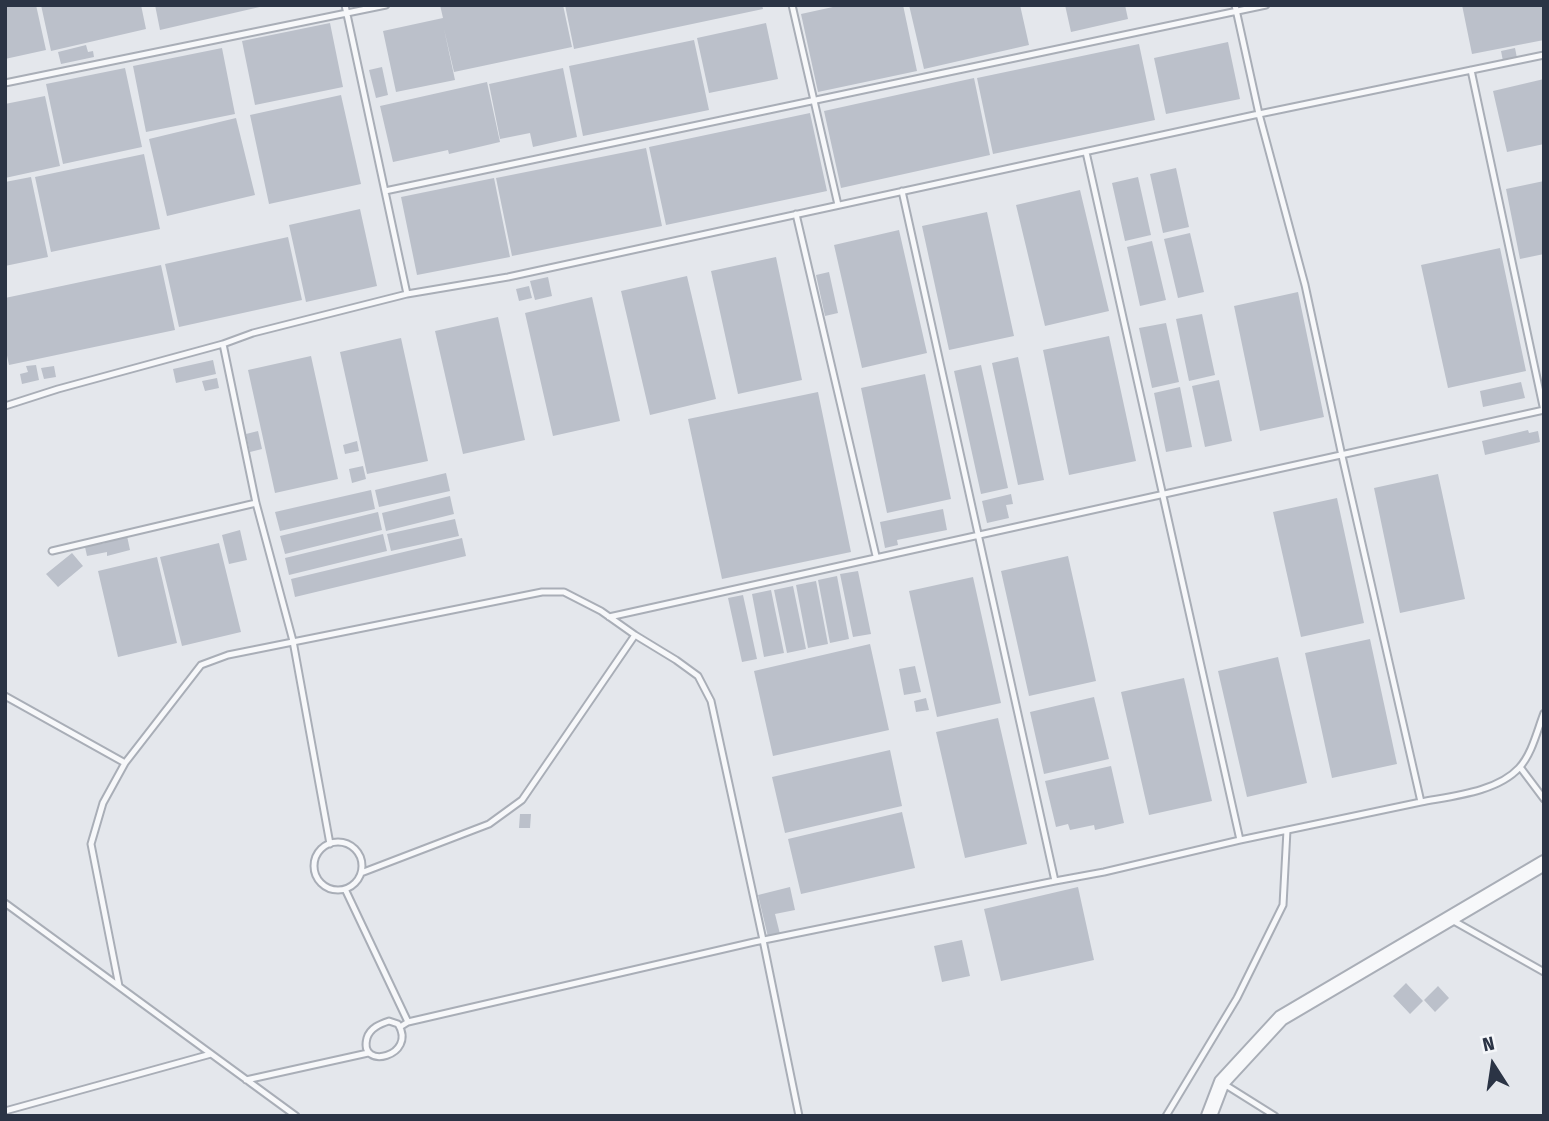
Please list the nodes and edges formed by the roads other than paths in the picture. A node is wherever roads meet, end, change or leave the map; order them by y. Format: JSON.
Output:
{"nodes":[{"id":1,"x":345,"y":5,"type":"edge"},
{"id":2,"x":386,"y":5,"type":"edge"},
{"id":3,"x":792,"y":5,"type":"edge"},
{"id":4,"x":1266,"y":5,"type":"edge"},
{"id":5,"x":1236,"y":9,"type":"edge"},
{"id":6,"x":347,"y":14,"type":"junction"},
{"id":7,"x":1544,"y":54,"type":"edge"},
{"id":8,"x":1471,"y":70,"type":"junction"},
{"id":9,"x":5,"y":83,"type":"edge"},
{"id":10,"x":813,"y":101,"type":"junction"},
{"id":11,"x":1259,"y":114,"type":"junction"},
{"id":12,"x":1086,"y":152,"type":"junction"},
{"id":13,"x":385,"y":191,"type":"junction"},
{"id":14,"x":902,"y":191,"type":"junction"},
{"id":15,"x":838,"y":205,"type":"junction"},
{"id":16,"x":796,"y":214,"type":"junction"},
{"id":17,"x":407,"y":294,"type":"junction"},
{"id":18,"x":223,"y":344,"type":"junction"},
{"id":19,"x":5,"y":406,"type":"edge"},
{"id":20,"x":1544,"y":411,"type":"edge"},
{"id":21,"x":1342,"y":456,"type":"junction"},
{"id":22,"x":1163,"y":495,"type":"junction"},
{"id":23,"x":256,"y":503,"type":"junction"},
{"id":24,"x":978,"y":535,"type":"junction"},
{"id":25,"x":52,"y":551,"type":"dead end"},
{"id":26,"x":876,"y":556,"type":"junction"},
{"id":27,"x":609,"y":617,"type":"junction"},
{"id":28,"x":635,"y":635,"type":"junction"},
{"id":29,"x":293,"y":641,"type":"junction"},
{"id":30,"x":5,"y":696,"type":"edge"},
{"id":31,"x":1544,"y":713,"type":"edge"},
{"id":32,"x":125,"y":763,"type":"junction"},
{"id":33,"x":1520,"y":767,"type":"junction"},
{"id":34,"x":1544,"y":799,"type":"edge"},
{"id":35,"x":1422,"y":802,"type":"junction"},
{"id":36,"x":1286,"y":830,"type":"junction"},
{"id":37,"x":1240,"y":840,"type":"junction"},
{"id":38,"x":330,"y":844,"type":"junction"},
{"id":39,"x":1544,"y":863,"type":"edge"},
{"id":40,"x":361,"y":873,"type":"junction"},
{"id":41,"x":1055,"y":881,"type":"junction"},
{"id":42,"x":345,"y":889,"type":"junction"},
{"id":43,"x":5,"y":903,"type":"edge"},
{"id":44,"x":1450,"y":919,"type":"junction"},
{"id":45,"x":764,"y":940,"type":"junction"},
{"id":46,"x":1544,"y":972,"type":"edge"},
{"id":47,"x":119,"y":986,"type":"junction"},
{"id":48,"x":408,"y":1022,"type":"junction"},
{"id":49,"x":400,"y":1027,"type":"junction"},
{"id":50,"x":368,"y":1053,"type":"junction"},
{"id":51,"x":211,"y":1054,"type":"junction"},
{"id":52,"x":246,"y":1080,"type":"junction"},
{"id":53,"x":1222,"y":1082,"type":"junction"},
{"id":54,"x":5,"y":1111,"type":"edge"},
{"id":55,"x":296,"y":1116,"type":"edge"},
{"id":56,"x":799,"y":1116,"type":"edge"},
{"id":57,"x":1166,"y":1116,"type":"edge"},
{"id":58,"x":1209,"y":1116,"type":"edge"},
{"id":59,"x":1275,"y":1116,"type":"edge"}],
"edges":[{"from":1,"to":6,"type":"lane"},
{"from":2,"to":6,"type":"lane"},
{"from":3,"to":10,"type":"lane"},
{"from":4,"to":5,"type":"lane"},
{"from":5,"to":10,"type":"lane"},
{"from":5,"to":11,"type":"lane"},
{"from":6,"to":9,"type":"lane"},
{"from":6,"to":13,"type":"lane"},
{"from":7,"to":8,"type":"lane"},
{"from":8,"to":11,"type":"lane"},
{"from":8,"to":20,"type":"lane"},
{"from":10,"to":13,"type":"lane"},
{"from":10,"to":15,"type":"lane"},
{"from":11,"to":12,"type":"lane"},
{"from":11,"to":21,"type":"lane"},
{"from":12,"to":14,"type":"lane"},
{"from":12,"to":22,"type":"lane"},
{"from":13,"to":17,"type":"lane"},
{"from":14,"to":15,"type":"lane"},
{"from":14,"to":24,"type":"lane"},
{"from":15,"to":16,"type":"lane"},
{"from":16,"to":17,"type":"lane"},
{"from":16,"to":26,"type":"lane"},
{"from":17,"to":18,"type":"lane"},
{"from":18,"to":19,"type":"lane"},
{"from":18,"to":23,"type":"lane"},
{"from":20,"to":21,"type":"lane"},
{"from":21,"to":22,"type":"lane"},
{"from":21,"to":35,"type":"lane"},
{"from":22,"to":24,"type":"lane"},
{"from":22,"to":37,"type":"lane"},
{"from":23,"to":25,"type":"lane"},
{"from":23,"to":29,"type":"lane"},
{"from":24,"to":26,"type":"lane"},
{"from":24,"to":41,"type":"lane"},
{"from":26,"to":27,"type":"lane"},
{"from":27,"to":28,"type":"lane"},
{"from":27,"to":29,"type":"lane"},
{"from":28,"to":40,"type":"lane"},
{"from":28,"to":45,"type":"lane"},
{"from":29,"to":32,"type":"lane"},
{"from":29,"to":38,"type":"lane"},
{"from":30,"to":32,"type":"lane"},
{"from":31,"to":33,"type":"lane"},
{"from":32,"to":47,"type":"lane"},
{"from":33,"to":34,"type":"lane"},
{"from":33,"to":35,"type":"lane"},
{"from":35,"to":36,"type":"lane"},
{"from":36,"to":37,"type":"lane"},
{"from":36,"to":57,"type":"lane"},
{"from":37,"to":41,"type":"lane"},
{"from":38,"to":40,"type":"lane"},
{"from":38,"to":42,"type":"lane"},
{"from":39,"to":44,"type":"street"},
{"from":40,"to":42,"type":"lane"},
{"from":41,"to":45,"type":"lane"},
{"from":42,"to":48,"type":"lane"},
{"from":43,"to":47,"type":"lane"},
{"from":44,"to":46,"type":"lane"},
{"from":44,"to":53,"type":"street"},
{"from":45,"to":48,"type":"lane"},
{"from":45,"to":56,"type":"lane"},
{"from":47,"to":51,"type":"lane"},
{"from":48,"to":49,"type":"lane"},
{"from":49,"to":50,"type":"lane"},
{"from":49,"to":50,"type":"lane"},
{"from":50,"to":52,"type":"lane"},
{"from":51,"to":52,"type":"lane"},
{"from":51,"to":54,"type":"lane"},
{"from":52,"to":55,"type":"lane"},
{"from":53,"to":58,"type":"street"},
{"from":53,"to":59,"type":"lane"}]}
